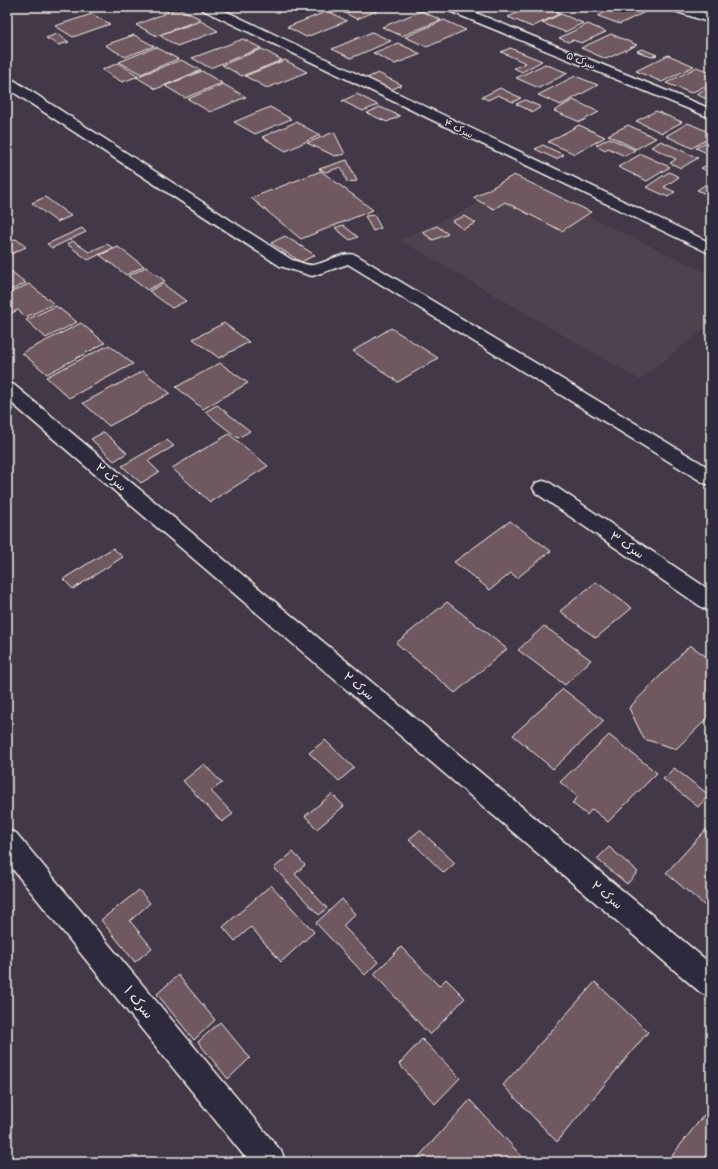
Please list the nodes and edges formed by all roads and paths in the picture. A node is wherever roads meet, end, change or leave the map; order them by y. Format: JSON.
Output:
{"nodes":[{"id":1,"x":207,"y":7,"type":"edge"},
{"id":2,"x":451,"y":7,"type":"edge"},
{"id":3,"x":676,"y":7,"type":"edge"},
{"id":4,"x":711,"y":19,"type":"edge"},
{"id":5,"x":10,"y":87,"type":"edge"},
{"id":6,"x":711,"y":114,"type":"edge"},
{"id":7,"x":711,"y":249,"type":"edge"},
{"id":8,"x":7,"y":389,"type":"edge"},
{"id":9,"x":711,"y":478,"type":"edge"},
{"id":10,"x":543,"y":488,"type":"dead end"},
{"id":11,"x":711,"y":602,"type":"edge"},
{"id":12,"x":7,"y":842,"type":"edge"},
{"id":13,"x":711,"y":983,"type":"edge"},
{"id":14,"x":270,"y":1162,"type":"edge"}],
"edges":[{"from":1,"to":7,"type":"street","name":"سرک ۴"},
{"from":2,"to":6,"type":"street","name":"سرک ۵"},
{"from":3,"to":4,"type":"street"},
{"from":5,"to":9,"type":"street"},
{"from":8,"to":13,"type":"street","name":"سرک ۲"},
{"from":10,"to":11,"type":"street","name":"سرک ۳"},
{"from":12,"to":14,"type":"street","name":"سرک ۱"}]}
